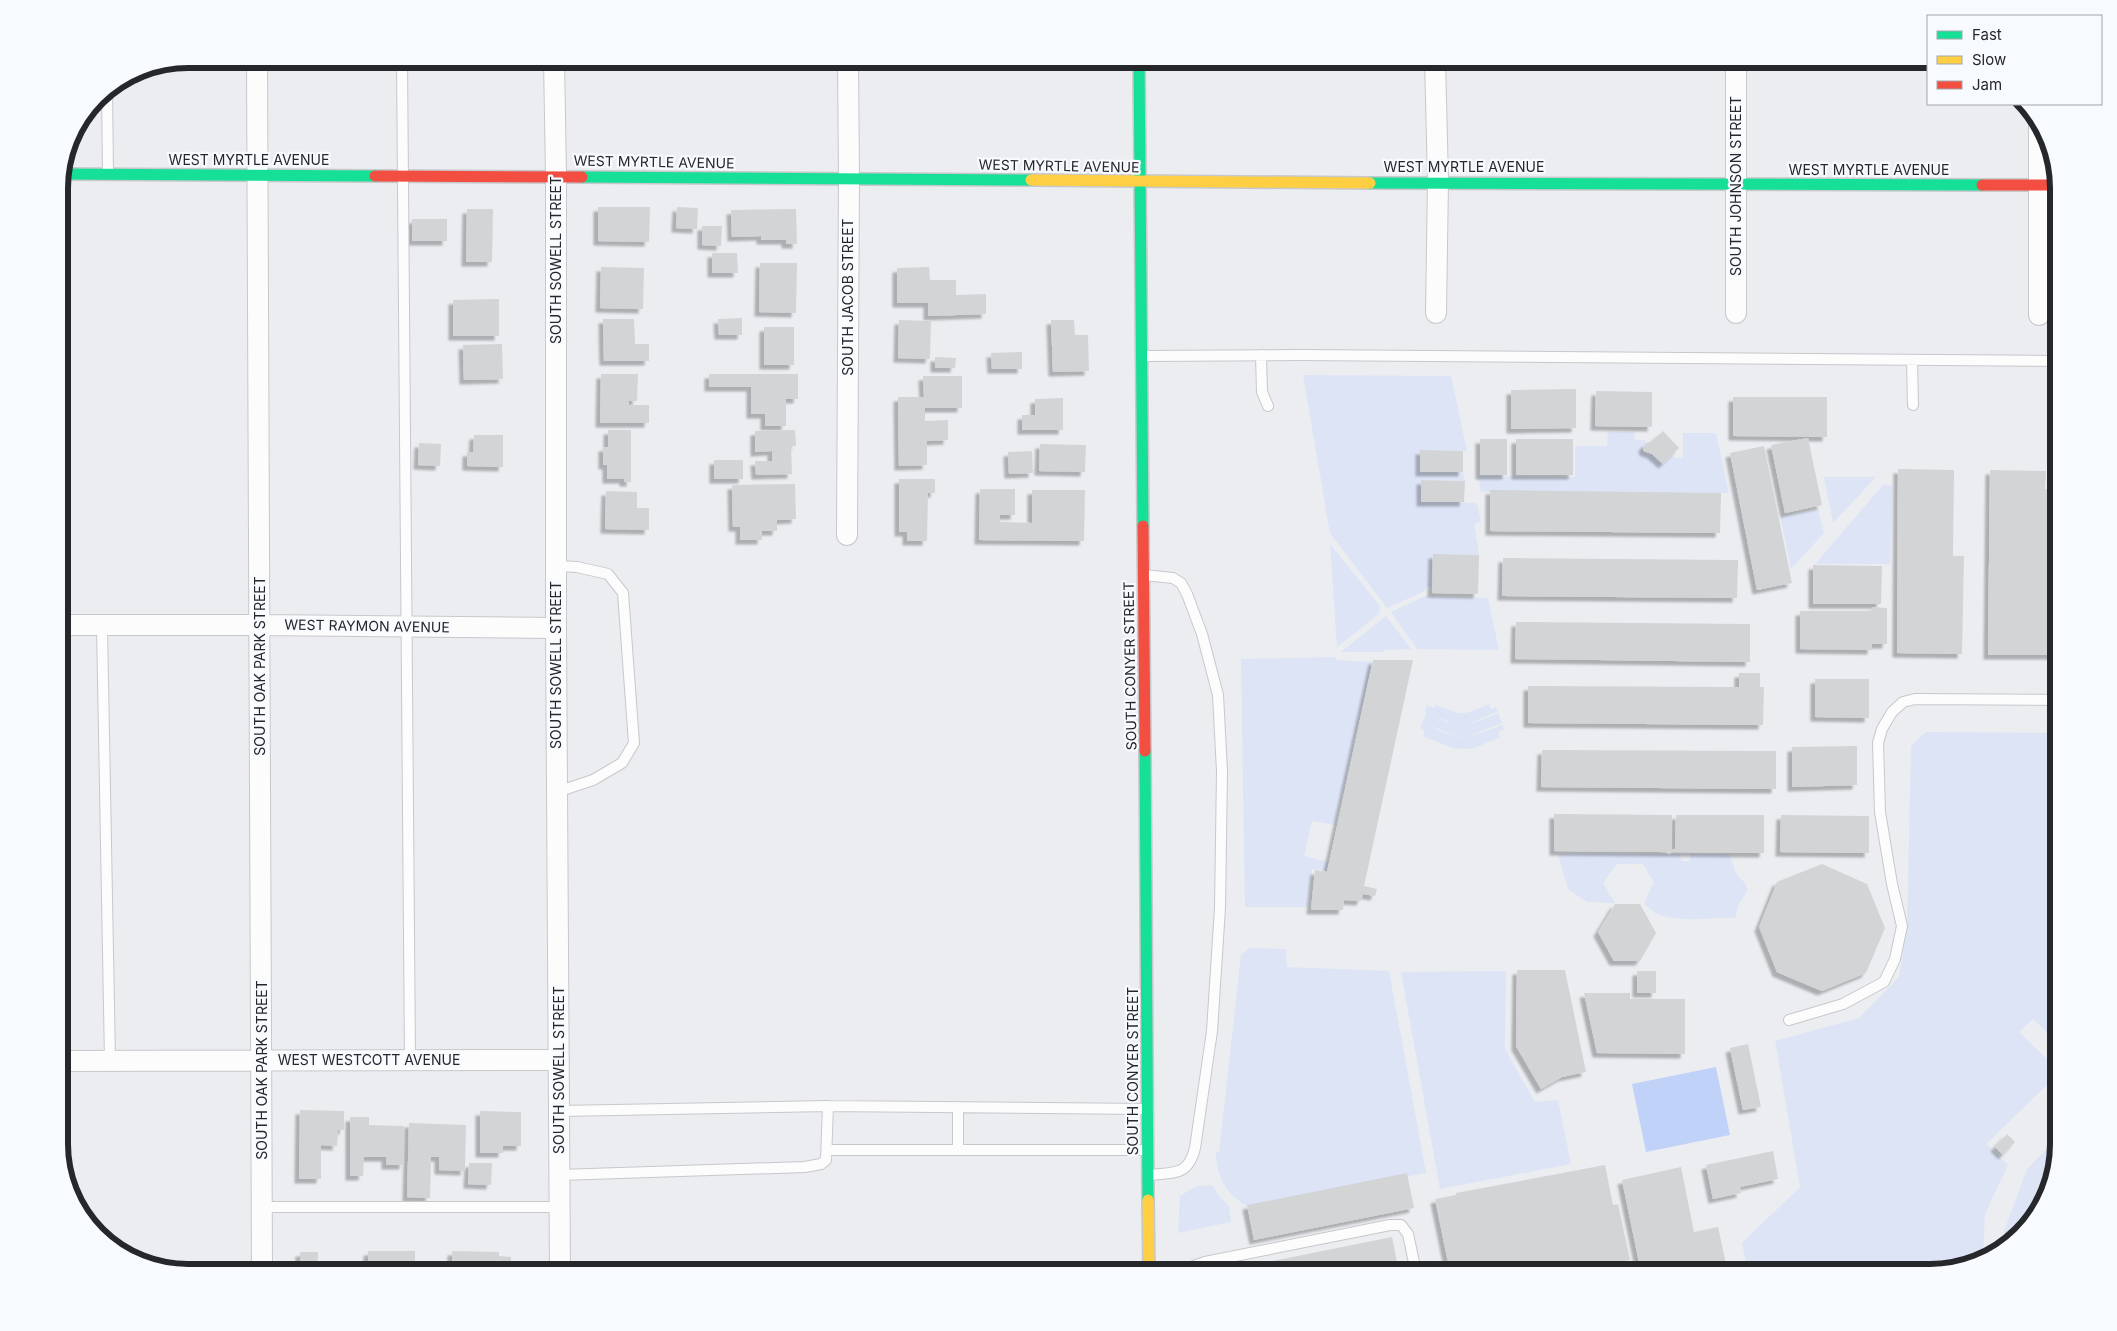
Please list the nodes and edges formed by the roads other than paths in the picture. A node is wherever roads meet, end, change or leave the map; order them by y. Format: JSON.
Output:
{"nodes":[{"id":1,"x":257,"y":68,"type":"edge"},
{"id":2,"x":402,"y":68,"type":"edge"},
{"id":3,"x":554,"y":68,"type":"edge"},
{"id":4,"x":848,"y":68,"type":"edge"},
{"id":5,"x":1140,"y":68,"type":"edge"},
{"id":6,"x":1435,"y":68,"type":"edge"},
{"id":7,"x":1736,"y":68,"type":"edge"},
{"id":8,"x":107,"y":98,"type":"edge"},
{"id":9,"x":2043,"y":149,"type":"edge"},
{"id":10,"x":69,"y":174,"type":"edge"},
{"id":11,"x":108,"y":174,"type":"junction"},
{"id":12,"x":257,"y":175,"type":"junction"},
{"id":13,"x":402,"y":175,"type":"junction"},
{"id":14,"x":556,"y":176,"type":"junction"},
{"id":15,"x":849,"y":179,"type":"junction"},
{"id":16,"x":1140,"y":181,"type":"junction"},
{"id":17,"x":1438,"y":181,"type":"junction"},
{"id":18,"x":1736,"y":185,"type":"junction"},
{"id":19,"x":2048,"y":185,"type":"edge"},
{"id":20,"x":1436,"y":313,"type":"dead end"},
{"id":21,"x":1736,"y":313,"type":"dead end"},
{"id":22,"x":2039,"y":315,"type":"dead end"},
{"id":23,"x":1261,"y":355,"type":"junction"},
{"id":24,"x":1141,"y":356,"type":"junction"},
{"id":25,"x":1912,"y":360,"type":"junction"},
{"id":26,"x":2049,"y":361,"type":"edge"},
{"id":27,"x":1913,"y":405,"type":"dead end"},
{"id":28,"x":1268,"y":406,"type":"dead end"},
{"id":29,"x":847,"y":536,"type":"dead end"},
{"id":30,"x":556,"y":566,"type":"junction"},
{"id":31,"x":1144,"y":575,"type":"junction"},
{"id":32,"x":68,"y":625,"type":"edge"},
{"id":33,"x":102,"y":625,"type":"junction"},
{"id":34,"x":260,"y":625,"type":"junction"},
{"id":35,"x":406,"y":626,"type":"junction"},
{"id":36,"x":556,"y":628,"type":"junction"},
{"id":37,"x":2050,"y":700,"type":"edge"},
{"id":38,"x":557,"y":792,"type":"junction"},
{"id":39,"x":1789,"y":1020,"type":"dead end"},
{"id":40,"x":261,"y":1060,"type":"junction"},
{"id":41,"x":410,"y":1060,"type":"junction"},
{"id":42,"x":559,"y":1060,"type":"junction"},
{"id":43,"x":68,"y":1061,"type":"edge"},
{"id":44,"x":110,"y":1061,"type":"junction"},
{"id":45,"x":828,"y":1106,"type":"junction"},
{"id":46,"x":958,"y":1107,"type":"junction"},
{"id":47,"x":1149,"y":1109,"type":"junction"},
{"id":48,"x":559,"y":1111,"type":"junction"},
{"id":49,"x":958,"y":1149,"type":"junction"},
{"id":50,"x":827,"y":1150,"type":"junction"},
{"id":51,"x":1149,"y":1150,"type":"junction"},
{"id":52,"x":559,"y":1175,"type":"junction"},
{"id":53,"x":1149,"y":1176,"type":"junction"},
{"id":54,"x":263,"y":1207,"type":"junction"},
{"id":55,"x":559,"y":1207,"type":"junction"},
{"id":56,"x":262,"y":1264,"type":"edge"},
{"id":57,"x":560,"y":1264,"type":"edge"},
{"id":58,"x":1149,"y":1264,"type":"edge"},
{"id":59,"x":1201,"y":1264,"type":"edge"},
{"id":60,"x":1414,"y":1264,"type":"edge"}],
"edges":[{"from":1,"to":12,"type":"street","name":"SOUTH OAK PARK STREET"},
{"from":2,"to":13,"type":"lane"},
{"from":3,"to":14,"type":"street","name":"SOUTH SOWELL STREET"},
{"from":4,"to":15,"type":"street","name":"SOUTH JACOB STREET"},
{"from":5,"to":16,"type":"street","name":"SOUTH CONYER STREET"},
{"from":6,"to":17,"type":"street"},
{"from":7,"to":18,"type":"street","name":"SOUTH JOHNSON STREET"},
{"from":8,"to":11,"type":"lane"},
{"from":9,"to":19,"type":"street"},
{"from":10,"to":11,"type":"street","name":"WEST MYRTLE AVENUE"},
{"from":11,"to":12,"type":"street","name":"WEST MYRTLE AVENUE"},
{"from":12,"to":13,"type":"street","name":"WEST MYRTLE AVENUE"},
{"from":12,"to":34,"type":"street","name":"SOUTH OAK PARK STREET"},
{"from":13,"to":14,"type":"street","name":"WEST MYRTLE AVENUE"},
{"from":13,"to":35,"type":"lane"},
{"from":14,"to":15,"type":"street","name":"WEST MYRTLE AVENUE"},
{"from":14,"to":30,"type":"street","name":"SOUTH SOWELL STREET"},
{"from":15,"to":16,"type":"street","name":"WEST MYRTLE AVENUE"},
{"from":15,"to":29,"type":"street","name":"SOUTH JACOB STREET"},
{"from":16,"to":17,"type":"street","name":"WEST MYRTLE AVENUE"},
{"from":16,"to":24,"type":"street","name":"SOUTH CONYER STREET"},
{"from":17,"to":18,"type":"street","name":"WEST MYRTLE AVENUE"},
{"from":17,"to":20,"type":"street"},
{"from":18,"to":19,"type":"street","name":"WEST MYRTLE AVENUE"},
{"from":18,"to":21,"type":"street","name":"SOUTH JOHNSON STREET"},
{"from":19,"to":22,"type":"street"},
{"from":23,"to":24,"type":"lane"},
{"from":23,"to":25,"type":"lane"},
{"from":23,"to":28,"type":"lane"},
{"from":24,"to":31,"type":"street","name":"SOUTH CONYER STREET"},
{"from":25,"to":26,"type":"lane"},
{"from":25,"to":27,"type":"lane"},
{"from":30,"to":36,"type":"street","name":"SOUTH SOWELL STREET"},
{"from":30,"to":38,"type":"lane"},
{"from":31,"to":47,"type":"street","name":"SOUTH CONYER STREET"},
{"from":31,"to":53,"type":"lane"},
{"from":32,"to":33,"type":"street","name":"WEST RAYMON AVENUE"},
{"from":33,"to":34,"type":"street","name":"WEST RAYMON AVENUE"},
{"from":33,"to":44,"type":"lane"},
{"from":34,"to":35,"type":"street","name":"WEST RAYMON AVENUE"},
{"from":34,"to":40,"type":"street","name":"SOUTH OAK PARK STREET"},
{"from":35,"to":36,"type":"street","name":"WEST RAYMON AVENUE"},
{"from":35,"to":41,"type":"lane"},
{"from":36,"to":38,"type":"street","name":"SOUTH SOWELL STREET"},
{"from":37,"to":39,"type":"lane"},
{"from":38,"to":42,"type":"street","name":"SOUTH SOWELL STREET"},
{"from":40,"to":41,"type":"street","name":"WEST WESTCOTT AVENUE"},
{"from":40,"to":44,"type":"street","name":"WEST WESTCOTT AVENUE"},
{"from":40,"to":54,"type":"street","name":"SOUTH OAK PARK STREET"},
{"from":41,"to":42,"type":"street","name":"WEST WESTCOTT AVENUE"},
{"from":42,"to":48,"type":"street","name":"SOUTH SOWELL STREET"},
{"from":43,"to":44,"type":"street","name":"WEST WESTCOTT AVENUE"},
{"from":45,"to":46,"type":"lane"},
{"from":45,"to":48,"type":"lane"},
{"from":45,"to":50,"type":"lane"},
{"from":46,"to":47,"type":"lane"},
{"from":46,"to":49,"type":"lane"},
{"from":47,"to":51,"type":"street","name":"SOUTH CONYER STREET"},
{"from":48,"to":52,"type":"street","name":"SOUTH SOWELL STREET"},
{"from":49,"to":50,"type":"lane"},
{"from":49,"to":51,"type":"lane"},
{"from":50,"to":52,"type":"lane"},
{"from":51,"to":53,"type":"street","name":"SOUTH CONYER STREET"},
{"from":52,"to":55,"type":"street","name":"SOUTH SOWELL STREET"},
{"from":53,"to":58,"type":"street","name":"SOUTH CONYER STREET"},
{"from":54,"to":55,"type":"lane"},
{"from":54,"to":56,"type":"street","name":"SOUTH OAK PARK STREET"},
{"from":55,"to":57,"type":"street","name":"SOUTH SOWELL STREET"},
{"from":59,"to":60,"type":"lane"}]}
